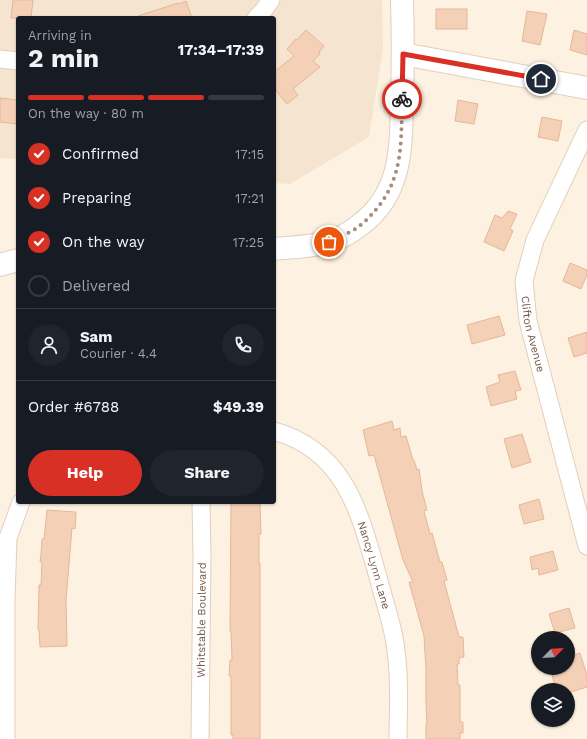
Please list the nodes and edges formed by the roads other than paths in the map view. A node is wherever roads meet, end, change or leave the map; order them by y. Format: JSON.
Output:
{"nodes":[{"id":1,"x":271,"y":0,"type":"edge"},
{"id":2,"x":402,"y":0,"type":"edge"},
{"id":3,"x":258,"y":16,"type":"edge"},
{"id":4,"x":403,"y":54,"type":"junction"},
{"id":5,"x":0,"y":59,"type":"edge"},
{"id":6,"x":16,"y":61,"type":"edge"},
{"id":7,"x":587,"y":88,"type":"edge"},
{"id":8,"x":587,"y":130,"type":"edge"},
{"id":9,"x":276,"y":248,"type":"edge"},
{"id":10,"x":16,"y":261,"type":"edge"},
{"id":11,"x":0,"y":265,"type":"edge"},
{"id":12,"x":276,"y":432,"type":"edge"},
{"id":13,"x":20,"y":504,"type":"edge"},
{"id":14,"x":202,"y":504,"type":"edge"},
{"id":15,"x":587,"y":546,"type":"edge"},
{"id":16,"x":3,"y":600,"type":"edge"},
{"id":17,"x":6,"y":739,"type":"edge"},
{"id":18,"x":200,"y":739,"type":"edge"},
{"id":19,"x":398,"y":739,"type":"edge"}],
"edges":[{"from":1,"to":3,"type":"street"},
{"from":2,"to":4,"type":"street"},
{"from":4,"to":7,"type":"street"},
{"from":4,"to":9,"type":"street"},
{"from":5,"to":6,"type":"street"},
{"from":8,"to":15,"type":"street","name":"Clifton Avenue"},
{"from":10,"to":11,"type":"street"},
{"from":12,"to":19,"type":"street","name":"Nancy Lynn Lane"},
{"from":13,"to":16,"type":"street"},
{"from":14,"to":18,"type":"street","name":"Whitstable Boulevard"},
{"from":16,"to":17,"type":"street"}]}
